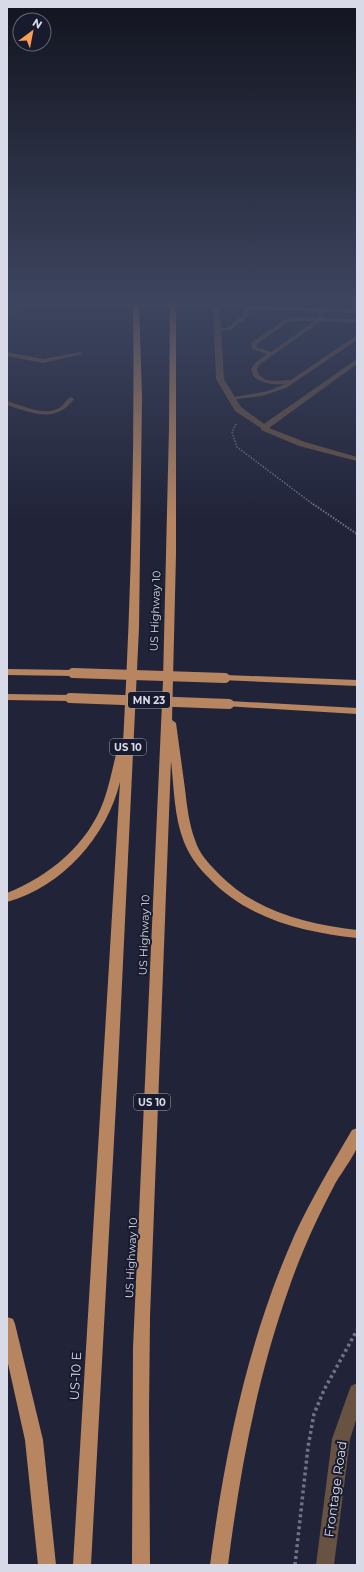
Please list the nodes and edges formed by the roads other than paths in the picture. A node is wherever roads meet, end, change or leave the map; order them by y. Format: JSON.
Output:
{"nodes":[{"id":1,"x":137,"y":373,"type":"edge"},
{"id":2,"x":173,"y":373,"type":"edge"},
{"id":3,"x":220,"y":373,"type":"edge"},
{"id":4,"x":255,"y":373,"type":"edge"},
{"id":5,"x":304,"y":373,"type":"edge"},
{"id":6,"x":341,"y":373,"type":"edge"},
{"id":7,"x":292,"y":382,"type":"junction"},
{"id":8,"x":71,"y":399,"type":"dead end"},
{"id":9,"x":230,"y":399,"type":"junction"},
{"id":10,"x":7,"y":403,"type":"edge"},
{"id":11,"x":264,"y":428,"type":"junction"},
{"id":12,"x":357,"y":459,"type":"edge"},
{"id":13,"x":7,"y":672,"type":"edge"},
{"id":14,"x":357,"y":683,"type":"edge"},
{"id":15,"x":166,"y":693,"type":"junction"},
{"id":16,"x":7,"y":697,"type":"edge"},
{"id":17,"x":357,"y":711,"type":"edge"},
{"id":18,"x":129,"y":717,"type":"junction"},
{"id":19,"x":7,"y":898,"type":"edge"},
{"id":20,"x":357,"y":934,"type":"edge"},
{"id":21,"x":357,"y":1134,"type":"edge"},
{"id":22,"x":103,"y":1190,"type":"joint"},
{"id":23,"x":7,"y":1324,"type":"edge"},
{"id":24,"x":357,"y":1391,"type":"edge"},
{"id":25,"x":46,"y":1565,"type":"edge"},
{"id":26,"x":82,"y":1565,"type":"edge"},
{"id":27,"x":141,"y":1565,"type":"edge"},
{"id":28,"x":219,"y":1565,"type":"edge"},
{"id":29,"x":325,"y":1565,"type":"edge"}],
"edges":[{"from":1,"to":18,"type":"highway","name":"US Highway 10","number":"US 10"},
{"from":2,"to":15,"type":"highway","name":"US Highway 10","number":"US 10"},
{"from":3,"to":9,"type":"street"},
{"from":4,"to":7,"type":"lane"},
{"from":5,"to":7,"type":"lane"},
{"from":6,"to":11,"type":"street"},
{"from":7,"to":9,"type":"lane"},
{"from":8,"to":10,"type":"lane"},
{"from":9,"to":11,"type":"street"},
{"from":11,"to":12,"type":"street"},
{"from":13,"to":14,"type":"highway","number":"MN 23","bridge":true},
{"from":15,"to":20,"type":"highway"},
{"from":15,"to":27,"type":"highway","name":"US Highway 10","number":"US 10"},
{"from":16,"to":17,"type":"highway","number":"MN 23","bridge":true},
{"from":18,"to":19,"type":"highway"},
{"from":18,"to":22,"type":"highway","name":"US Highway 10","number":"US 10"},
{"from":21,"to":28,"type":"highway"},
{"from":22,"to":26,"type":"highway","name":"US-10 E","number":"US 10"},
{"from":23,"to":25,"type":"highway"},
{"from":24,"to":29,"type":"street","name":"Frontage Road"}]}
